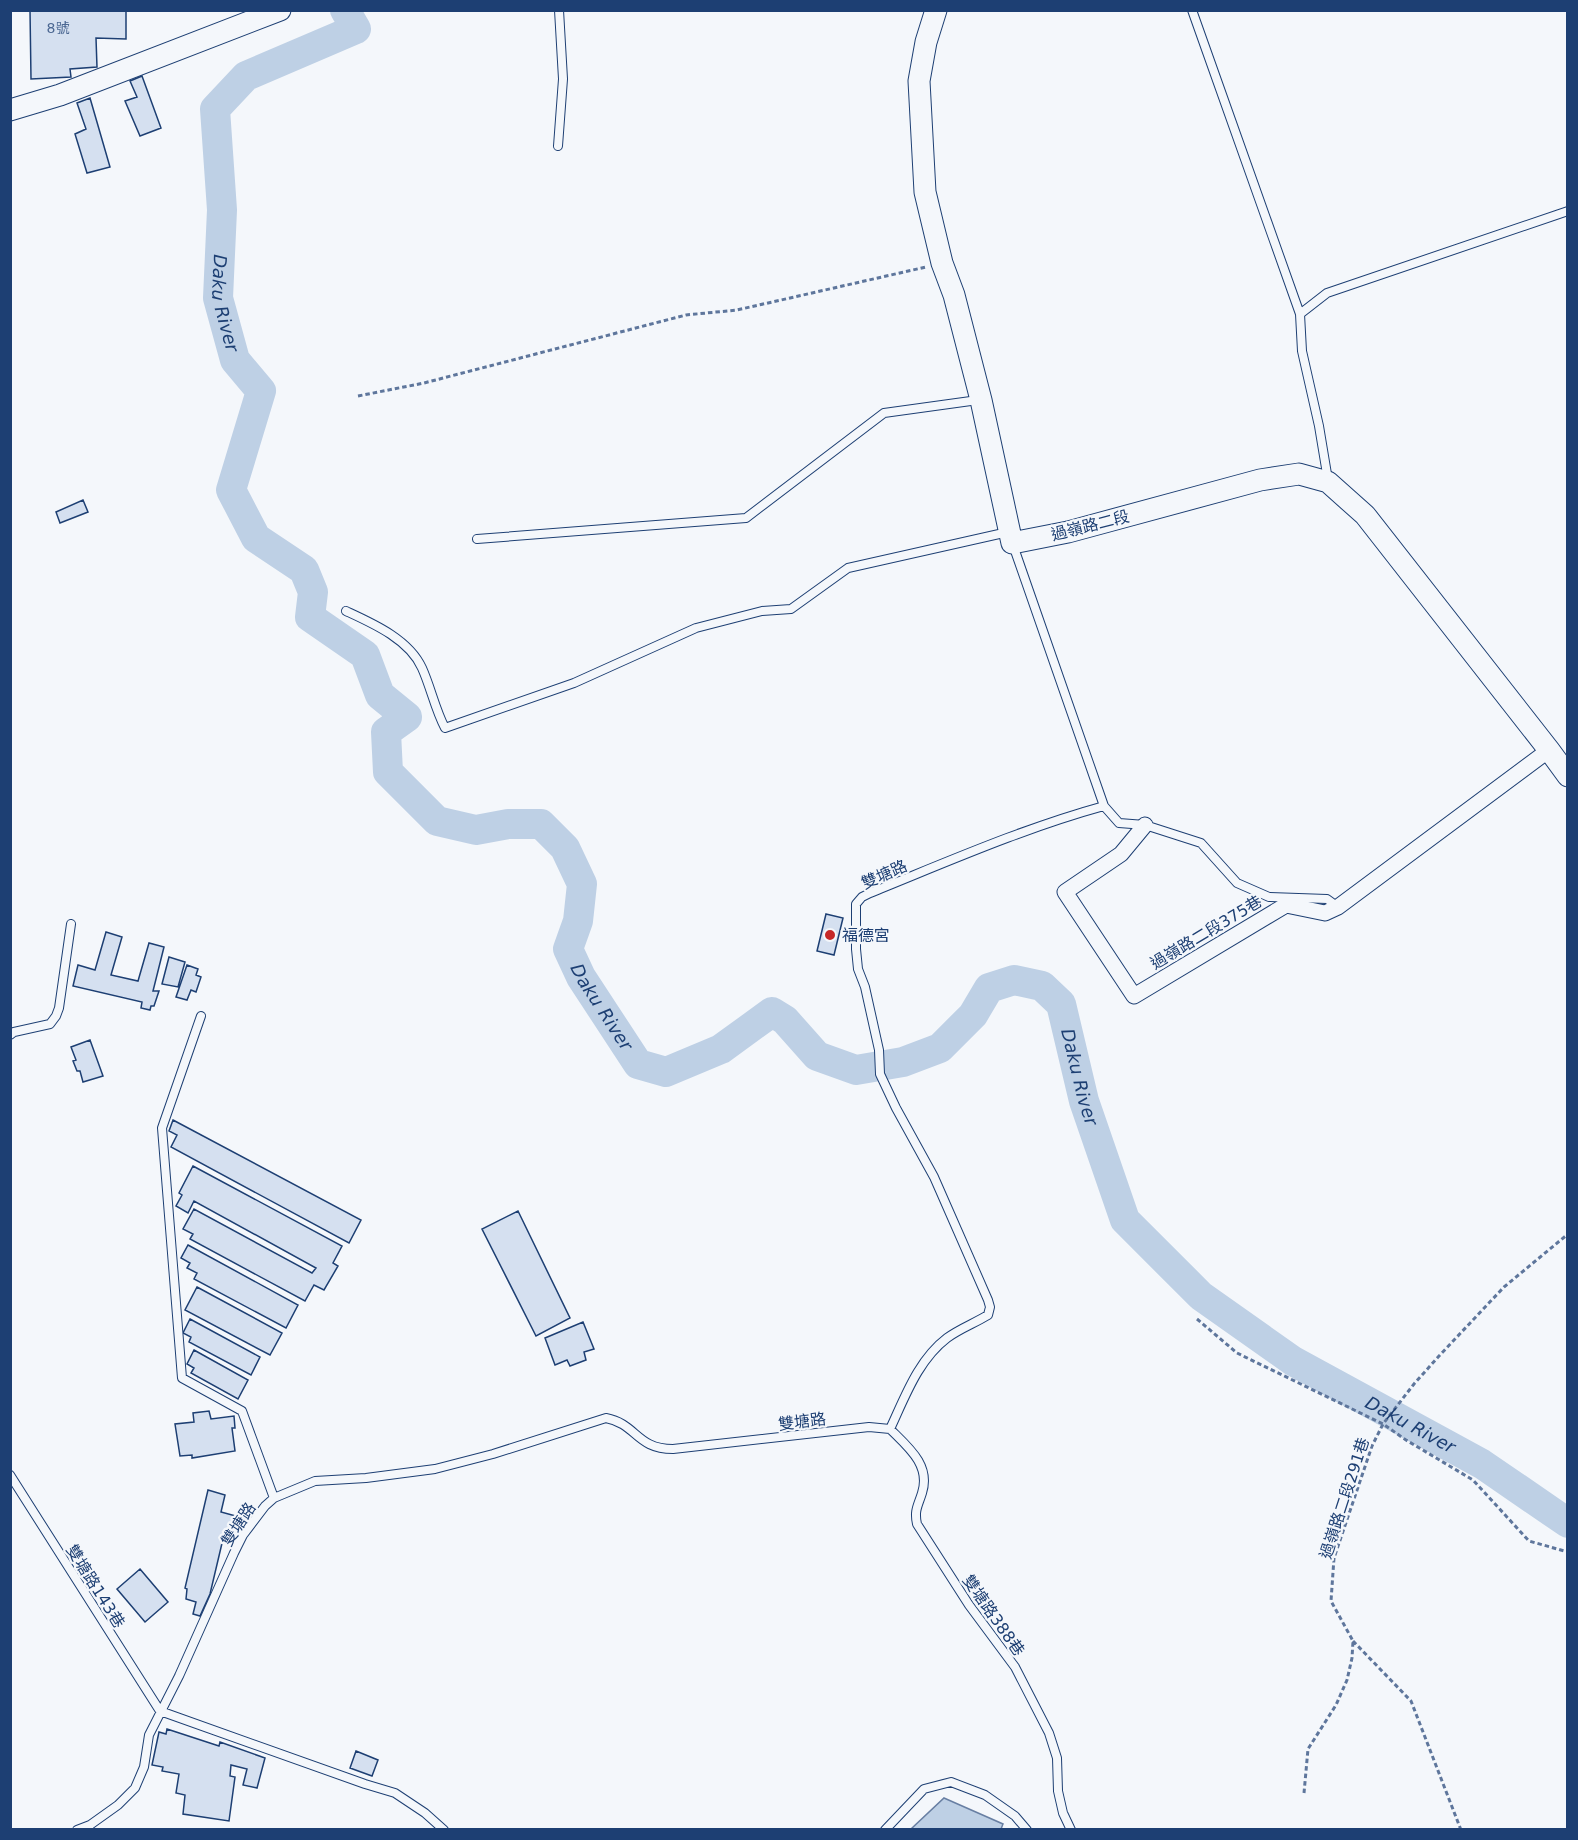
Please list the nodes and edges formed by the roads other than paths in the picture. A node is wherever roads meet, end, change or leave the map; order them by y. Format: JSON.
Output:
{"nodes":[{"id":1,"x":280,"y":10,"type":"edge"},
{"id":2,"x":560,"y":10,"type":"edge"},
{"id":3,"x":936,"y":10,"type":"edge"},
{"id":4,"x":1192,"y":10,"type":"edge"},
{"id":5,"x":10,"y":110,"type":"edge"},
{"id":6,"x":558,"y":146,"type":"dead end"},
{"id":7,"x":1568,"y":211,"type":"edge"},
{"id":8,"x":1300,"y":314,"type":"junction"},
{"id":9,"x":981,"y":400,"type":"junction"},
{"id":10,"x":1328,"y":482,"type":"junction"},
{"id":11,"x":1011,"y":537,"type":"junction"},
{"id":12,"x":477,"y":539,"type":"dead end"},
{"id":13,"x":346,"y":611,"type":"dead end"},
{"id":14,"x":1549,"y":750,"type":"junction"},
{"id":15,"x":1568,"y":776,"type":"edge"},
{"id":16,"x":1104,"y":806,"type":"junction"},
{"id":17,"x":1145,"y":825,"type":"junction"},
{"id":18,"x":1338,"y":907,"type":"junction"},
{"id":19,"x":71,"y":924,"type":"dead end"},
{"id":20,"x":201,"y":1016,"type":"dead end"},
{"id":21,"x":10,"y":1035,"type":"edge"},
{"id":22,"x":890,"y":1428,"type":"junction"},
{"id":23,"x":10,"y":1475,"type":"edge"},
{"id":24,"x":274,"y":1498,"type":"junction"},
{"id":25,"x":160,"y":1711,"type":"junction"},
{"id":26,"x":77,"y":1830,"type":"edge"},
{"id":27,"x":444,"y":1830,"type":"edge"},
{"id":28,"x":885,"y":1830,"type":"edge"},
{"id":29,"x":1028,"y":1830,"type":"edge"},
{"id":30,"x":1071,"y":1830,"type":"edge"}],
"edges":[{"from":1,"to":5,"type":"street"},
{"from":2,"to":6,"type":"lane"},
{"from":3,"to":9,"type":"street"},
{"from":4,"to":8,"type":"lane"},
{"from":7,"to":8,"type":"lane"},
{"from":8,"to":10,"type":"lane"},
{"from":9,"to":11,"type":"street"},
{"from":9,"to":12,"type":"lane"},
{"from":10,"to":11,"type":"street","name":"過嶺路二段"},
{"from":10,"to":14,"type":"street","name":"過嶺路二段"},
{"from":11,"to":13,"type":"lane"},
{"from":11,"to":16,"type":"lane"},
{"from":14,"to":15,"type":"street","name":"過嶺路二段"},
{"from":14,"to":18,"type":"street"},
{"from":16,"to":17,"type":"lane"},
{"from":16,"to":22,"type":"lane","name":"雙塘路"},
{"from":17,"to":18,"type":"lane"},
{"from":17,"to":18,"type":"street","name":"過嶺路二段375巷"},
{"from":19,"to":21,"type":"lane"},
{"from":20,"to":24,"type":"lane"},
{"from":22,"to":24,"type":"lane","name":"雙塘路"},
{"from":22,"to":30,"type":"lane","name":"雙塘路388巷"},
{"from":23,"to":25,"type":"lane","name":"雙塘路143巷"},
{"from":24,"to":25,"type":"lane","name":"雙塘路"},
{"from":25,"to":26,"type":"lane","name":"雙塘路"},
{"from":25,"to":27,"type":"lane"},
{"from":28,"to":29,"type":"lane"}]}
